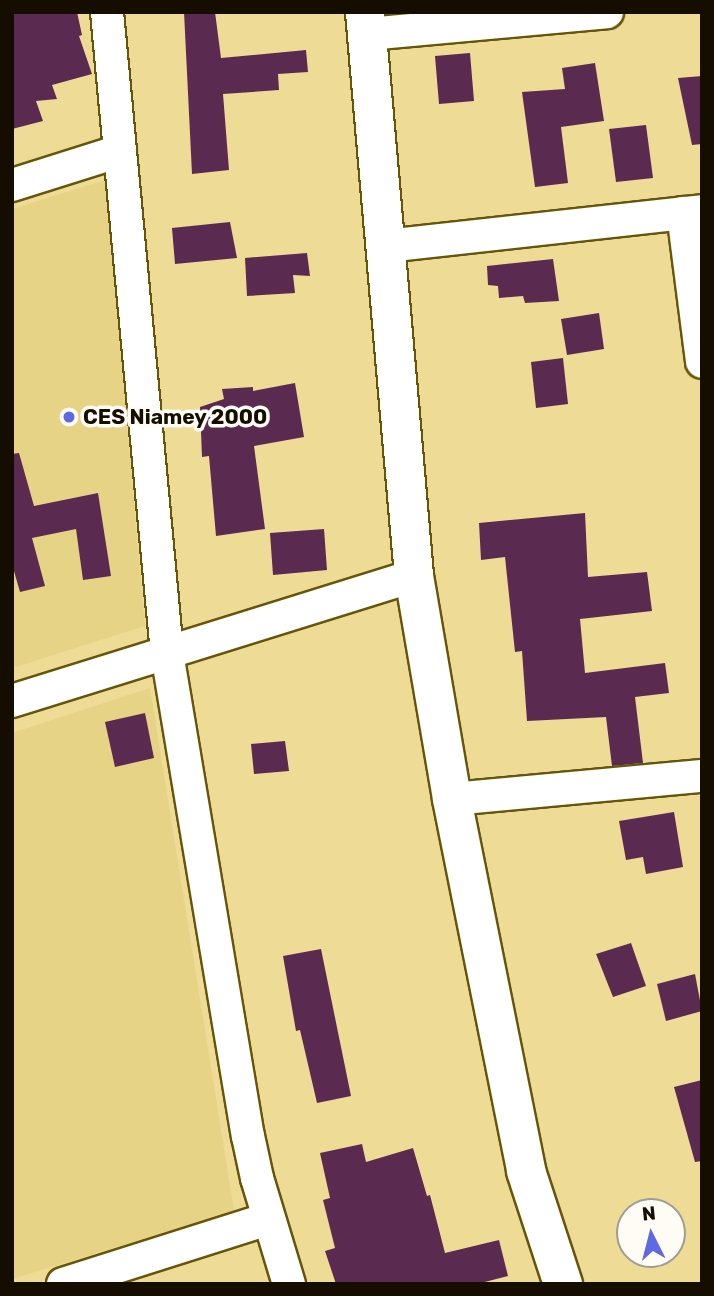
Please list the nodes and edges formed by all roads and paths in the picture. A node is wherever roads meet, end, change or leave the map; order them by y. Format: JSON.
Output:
{"nodes":[{"id":1,"x":107,"y":12,"type":"edge"},
{"id":2,"x":607,"y":12,"type":"edge"},
{"id":3,"x":366,"y":23,"type":"edge"},
{"id":4,"x":120,"y":151,"type":"junction"},
{"id":5,"x":12,"y":185,"type":"edge"},
{"id":6,"x":692,"y":212,"type":"edge"},
{"id":7,"x":386,"y":246,"type":"junction"},
{"id":8,"x":702,"y":362,"type":"edge"},
{"id":9,"x":414,"y":576,"type":"junction"},
{"id":10,"x":167,"y":653,"type":"junction"},
{"id":11,"x":12,"y":701,"type":"edge"},
{"id":12,"x":702,"y":776,"type":"edge"},
{"id":13,"x":452,"y":799,"type":"junction"},
{"id":14,"x":268,"y":1219,"type":"junction"},
{"id":15,"x":63,"y":1284,"type":"edge"},
{"id":16,"x":289,"y":1284,"type":"edge"},
{"id":17,"x":563,"y":1284,"type":"edge"}],
"edges":[{"from":1,"to":4,"type":"street"},
{"from":2,"to":3,"type":"street"},
{"from":3,"to":7,"type":"street"},
{"from":4,"to":5,"type":"street"},
{"from":4,"to":10,"type":"street"},
{"from":6,"to":7,"type":"street"},
{"from":6,"to":8,"type":"street"},
{"from":7,"to":9,"type":"street"},
{"from":9,"to":10,"type":"street"},
{"from":9,"to":13,"type":"street"},
{"from":10,"to":11,"type":"street"},
{"from":10,"to":14,"type":"street"},
{"from":12,"to":13,"type":"street"},
{"from":13,"to":17,"type":"street"},
{"from":14,"to":15,"type":"street"},
{"from":14,"to":16,"type":"street"}]}
